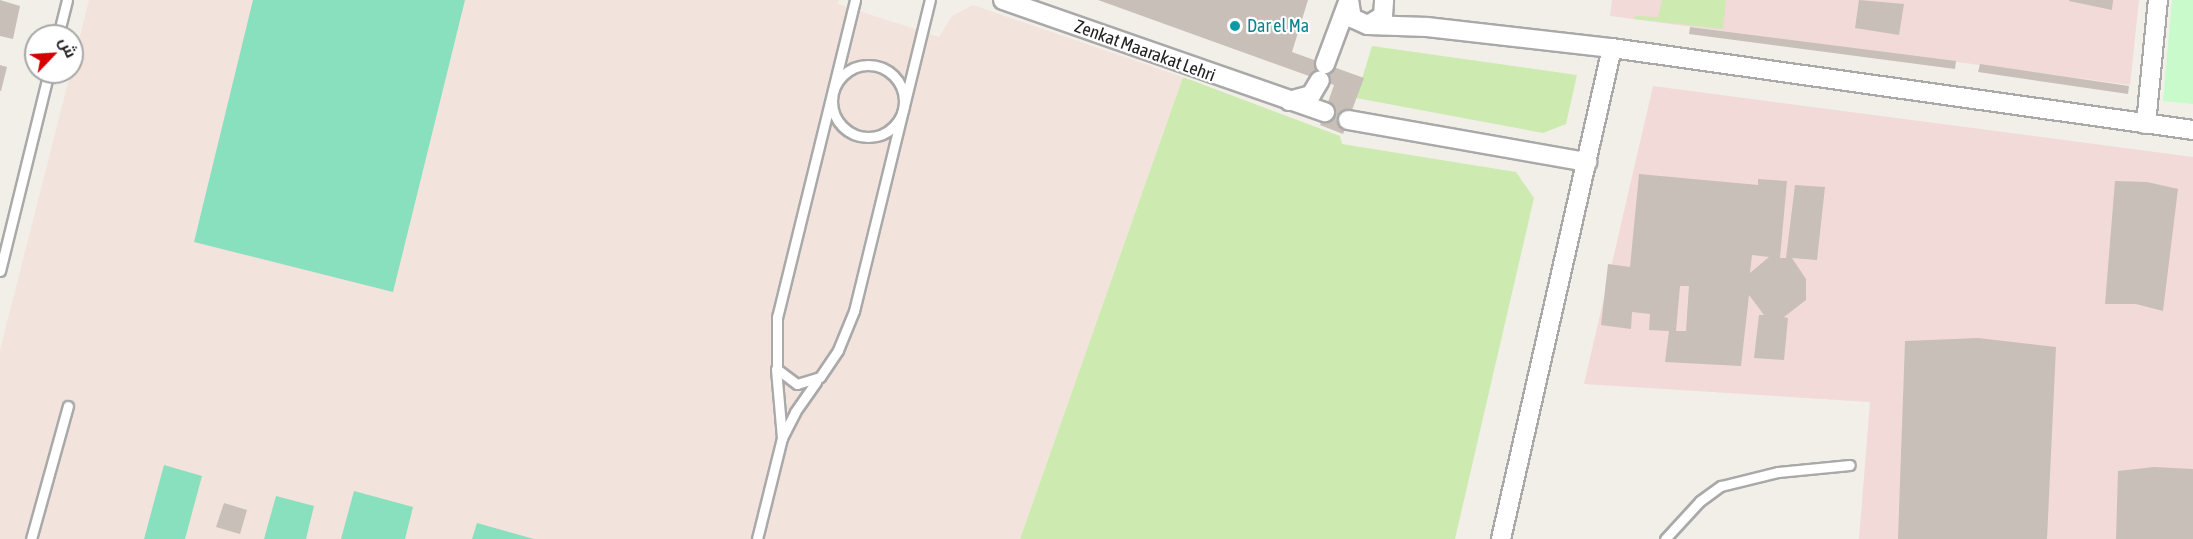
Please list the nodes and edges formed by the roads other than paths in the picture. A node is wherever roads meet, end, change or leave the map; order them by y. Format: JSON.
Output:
{"nodes":[{"id":1,"x":67,"y":0,"type":"edge"},
{"id":2,"x":855,"y":0,"type":"edge"},
{"id":3,"x":930,"y":0,"type":"edge"},
{"id":4,"x":1003,"y":0,"type":"edge"},
{"id":5,"x":2158,"y":0,"type":"edge"},
{"id":6,"x":1348,"y":1,"type":"edge"},
{"id":7,"x":1384,"y":2,"type":"edge"},
{"id":8,"x":61,"y":24,"type":"edge"},
{"id":9,"x":1368,"y":25,"type":"junction"},
{"id":10,"x":1427,"y":27,"type":"junction"},
{"id":11,"x":1612,"y":48,"type":"junction"},
{"id":12,"x":47,"y":84,"type":"edge"},
{"id":13,"x":833,"y":93,"type":"junction"},
{"id":14,"x":1287,"y":101,"type":"junction"},
{"id":15,"x":903,"y":110,"type":"junction"},
{"id":16,"x":1325,"y":112,"type":"dead end"},
{"id":17,"x":1348,"y":120,"type":"dead end"},
{"id":18,"x":2146,"y":124,"type":"junction"},
{"id":19,"x":2193,"y":130,"type":"edge"},
{"id":20,"x":1587,"y":162,"type":"junction"},
{"id":21,"x":0,"y":271,"type":"edge"},
{"id":22,"x":775,"y":361,"type":"junction"},
{"id":23,"x":820,"y":377,"type":"junction"},
{"id":24,"x":68,"y":406,"type":"dead end"},
{"id":25,"x":782,"y":438,"type":"junction"},
{"id":26,"x":1850,"y":465,"type":"dead end"},
{"id":27,"x":30,"y":539,"type":"edge"},
{"id":28,"x":757,"y":539,"type":"edge"},
{"id":29,"x":1501,"y":539,"type":"edge"},
{"id":30,"x":1665,"y":539,"type":"edge"}],
"edges":[{"from":1,"to":8,"type":"lane"},
{"from":2,"to":13,"type":"lane"},
{"from":3,"to":15,"type":"lane"},
{"from":4,"to":14,"type":"street","name":"Zenkat Maarakat Lehri"},
{"from":5,"to":18,"type":"street"},
{"from":6,"to":9,"type":"street"},
{"from":6,"to":14,"type":"street"},
{"from":7,"to":9,"type":"street"},
{"from":7,"to":10,"type":"street"},
{"from":9,"to":10,"type":"street"},
{"from":10,"to":11,"type":"street"},
{"from":11,"to":18,"type":"street"},
{"from":11,"to":20,"type":"street"},
{"from":12,"to":21,"type":"lane"},
{"from":13,"to":15,"type":"lane"},
{"from":13,"to":15,"type":"lane"},
{"from":13,"to":22,"type":"lane"},
{"from":14,"to":16,"type":"street","name":"Zenkat Maarakat Lehri"},
{"from":15,"to":23,"type":"lane"},
{"from":17,"to":20,"type":"street"},
{"from":18,"to":19,"type":"street"},
{"from":20,"to":29,"type":"street"},
{"from":22,"to":23,"type":"lane"},
{"from":22,"to":25,"type":"lane"},
{"from":23,"to":25,"type":"lane"},
{"from":24,"to":27,"type":"lane"},
{"from":25,"to":28,"type":"lane"},
{"from":26,"to":30,"type":"lane"}]}
